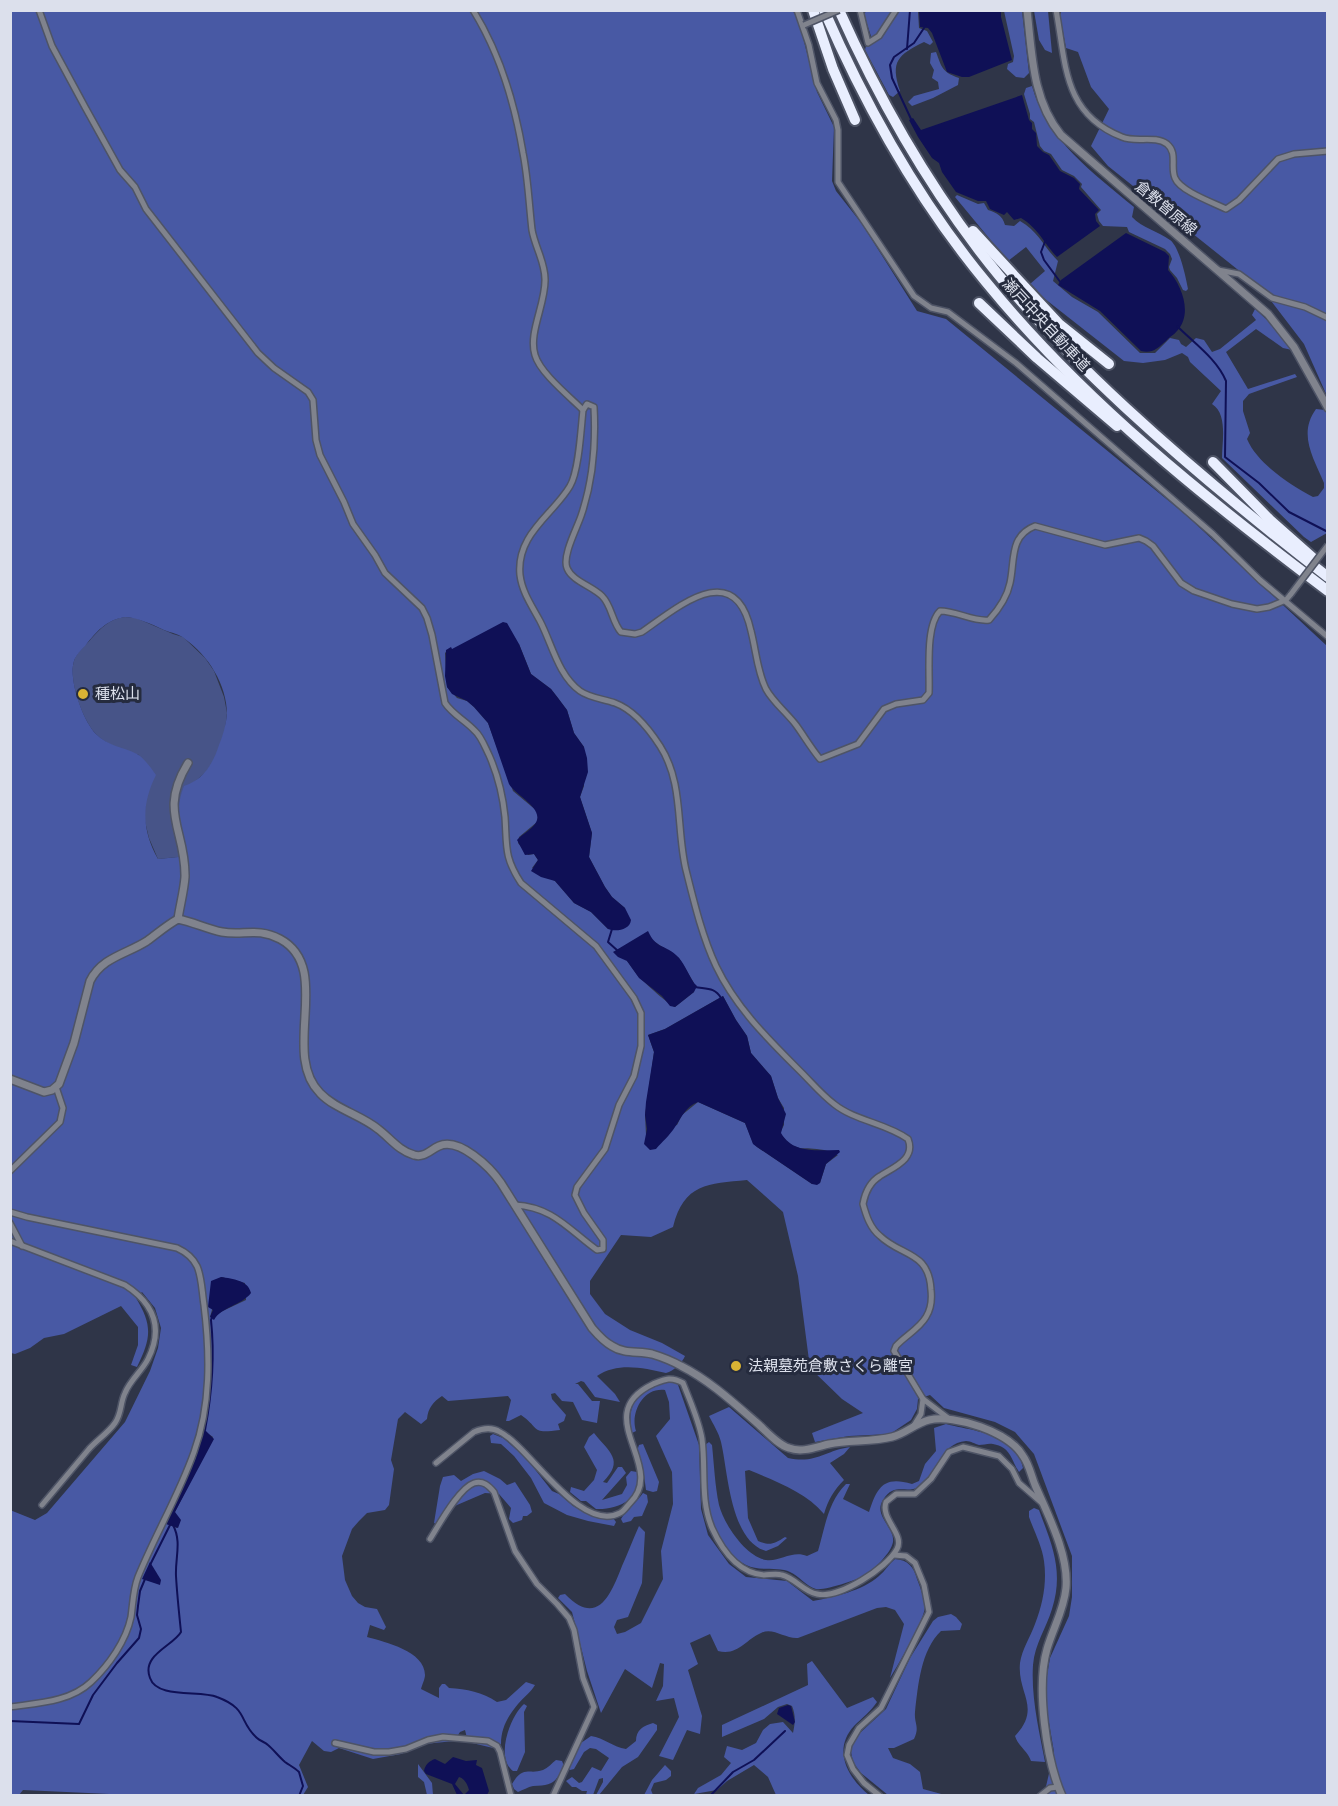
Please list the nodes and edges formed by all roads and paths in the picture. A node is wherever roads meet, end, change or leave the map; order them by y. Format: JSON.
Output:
{"nodes":[{"id":1,"x":39,"y":10,"type":"edge"},
{"id":2,"x":473,"y":10,"type":"edge"},
{"id":3,"x":797,"y":10,"type":"edge"},
{"id":4,"x":813,"y":10,"type":"edge"},
{"id":5,"x":824,"y":10,"type":"edge"},
{"id":6,"x":839,"y":10,"type":"edge"},
{"id":7,"x":860,"y":10,"type":"edge"},
{"id":8,"x":896,"y":10,"type":"edge"},
{"id":9,"x":1027,"y":10,"type":"edge"},
{"id":10,"x":1057,"y":11,"type":"edge"},
{"id":11,"x":804,"y":26,"type":"junction"},
{"id":12,"x":855,"y":120,"type":"dead end"},
{"id":13,"x":1328,"y":151,"type":"edge"},
{"id":14,"x":938,"y":193,"type":"junction"},
{"id":15,"x":1218,"y":270,"type":"junction"},
{"id":16,"x":979,"y":303,"type":"dead end"},
{"id":17,"x":1328,"y":318,"type":"edge"},
{"id":18,"x":1109,"y":364,"type":"dead end"},
{"id":19,"x":1328,"y":408,"type":"edge"},
{"id":20,"x":583,"y":410,"type":"junction"},
{"id":21,"x":1214,"y":462,"type":"dead end"},
{"id":22,"x":1177,"y":472,"type":"junction"},
{"id":23,"x":1328,"y":545,"type":"edge"},
{"id":24,"x":1328,"y":575,"type":"edge"},
{"id":25,"x":1328,"y":591,"type":"edge"},
{"id":26,"x":1286,"y":600,"type":"junction"},
{"id":27,"x":1328,"y":637,"type":"edge"},
{"id":28,"x":188,"y":763,"type":"dead end"},
{"id":29,"x":178,"y":919,"type":"junction"},
{"id":30,"x":10,"y":1079,"type":"edge"},
{"id":31,"x":56,"y":1088,"type":"junction"},
{"id":32,"x":10,"y":1171,"type":"edge"},
{"id":33,"x":515,"y":1205,"type":"junction"},
{"id":34,"x":10,"y":1212,"type":"edge"},
{"id":35,"x":10,"y":1223,"type":"edge"},
{"id":36,"x":10,"y":1241,"type":"edge"},
{"id":37,"x":22,"y":1246,"type":"junction"},
{"id":38,"x":691,"y":1371,"type":"junction"},
{"id":39,"x":683,"y":1383,"type":"junction"},
{"id":40,"x":922,"y":1399,"type":"junction"},
{"id":41,"x":948,"y":1418,"type":"junction"},
{"id":42,"x":912,"y":1428,"type":"junction"},
{"id":43,"x":436,"y":1463,"type":"dead end"},
{"id":44,"x":1043,"y":1504,"type":"junction"},
{"id":45,"x":42,"y":1505,"type":"dead end"},
{"id":46,"x":430,"y":1539,"type":"dead end"},
{"id":47,"x":892,"y":1555,"type":"junction"},
{"id":48,"x":10,"y":1707,"type":"edge"},
{"id":49,"x":335,"y":1743,"type":"dead end"},
{"id":50,"x":1058,"y":1786,"type":"junction"},
{"id":51,"x":511,"y":1796,"type":"edge"},
{"id":52,"x":554,"y":1796,"type":"edge"},
{"id":53,"x":880,"y":1796,"type":"edge"},
{"id":54,"x":1040,"y":1796,"type":"edge"},
{"id":55,"x":1062,"y":1796,"type":"edge"}],
"edges":[{"from":1,"to":33,"type":"street"},
{"from":2,"to":20,"type":"street"},
{"from":3,"to":11,"type":"street"},
{"from":4,"to":12,"type":"highway"},
{"from":5,"to":22,"type":"highway","name":"瀬戸中央自動車道"},
{"from":6,"to":11,"type":"street","bridge":true},
{"from":6,"to":14,"type":"highway","name":"瀬戸中央自動車道"},
{"from":7,"to":8,"type":"street"},
{"from":9,"to":15,"type":"street","name":"倉敷曽原線"},
{"from":10,"to":13,"type":"street"},
{"from":11,"to":26,"type":"street"},
{"from":14,"to":18,"type":"highway"},
{"from":14,"to":24,"type":"highway","name":"瀬戸中央自動車道"},
{"from":15,"to":17,"type":"street"},
{"from":15,"to":19,"type":"street","name":"倉敷曽原線"},
{"from":16,"to":22,"type":"highway"},
{"from":20,"to":26,"type":"street"},
{"from":20,"to":40,"type":"street"},
{"from":21,"to":24,"type":"highway"},
{"from":22,"to":25,"type":"highway","name":"瀬戸中央自動車道"},
{"from":23,"to":26,"type":"street","bridge":true},
{"from":26,"to":27,"type":"street"},
{"from":28,"to":29,"type":"street"},
{"from":29,"to":31,"type":"street"},
{"from":29,"to":33,"type":"street"},
{"from":30,"to":31,"type":"street"},
{"from":31,"to":32,"type":"street"},
{"from":33,"to":38,"type":"street"},
{"from":34,"to":48,"type":"street"},
{"from":35,"to":37,"type":"street"},
{"from":36,"to":37,"type":"street"},
{"from":37,"to":45,"type":"street"},
{"from":38,"to":39,"type":"street"},
{"from":38,"to":42,"type":"street"},
{"from":39,"to":43,"type":"street"},
{"from":39,"to":47,"type":"street"},
{"from":40,"to":41,"type":"street"},
{"from":40,"to":42,"type":"street"},
{"from":41,"to":42,"type":"street"},
{"from":41,"to":44,"type":"street"},
{"from":44,"to":47,"type":"street"},
{"from":44,"to":50,"type":"street"},
{"from":46,"to":52,"type":"street"},
{"from":47,"to":53,"type":"street"},
{"from":49,"to":51,"type":"street"},
{"from":50,"to":54,"type":"street"},
{"from":50,"to":55,"type":"street"}]}
